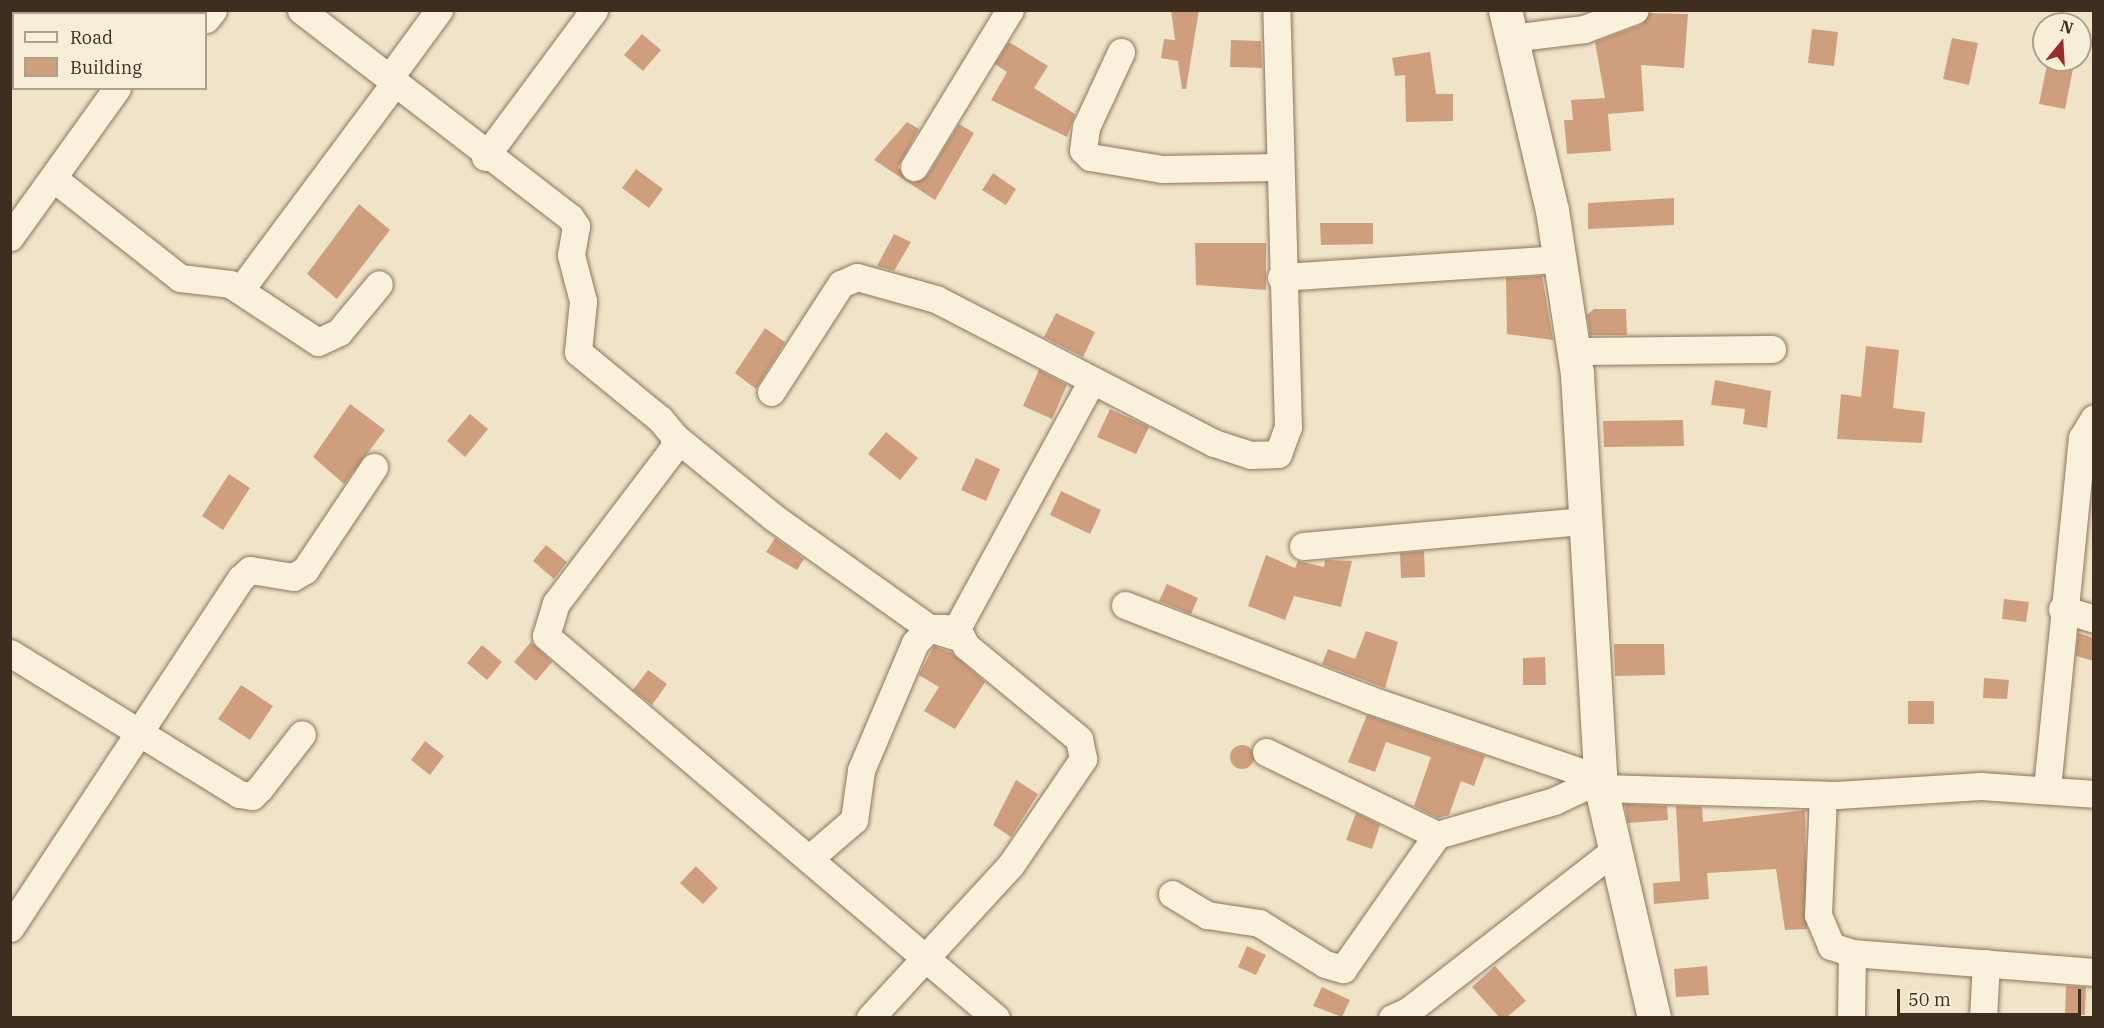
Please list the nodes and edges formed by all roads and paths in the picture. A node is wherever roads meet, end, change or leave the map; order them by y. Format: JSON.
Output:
{"nodes":[{"id":1,"x":301,"y":10,"type":"edge"},
{"id":2,"x":439,"y":10,"type":"edge"},
{"id":3,"x":594,"y":10,"type":"edge"},
{"id":4,"x":1010,"y":10,"type":"edge"},
{"id":5,"x":1276,"y":10,"type":"edge"},
{"id":6,"x":1635,"y":10,"type":"edge"},
{"id":7,"x":1508,"y":24,"type":"edge"},
{"id":8,"x":1121,"y":52,"type":"dead end"},
{"id":9,"x":390,"y":77,"type":"junction"},
{"id":10,"x":116,"y":90,"type":"edge"},
{"id":11,"x":485,"y":157,"type":"junction"},
{"id":12,"x":914,"y":167,"type":"dead end"},
{"id":13,"x":1277,"y":167,"type":"junction"},
{"id":14,"x":53,"y":178,"type":"junction"},
{"id":15,"x":10,"y":237,"type":"edge"},
{"id":16,"x":1559,"y":258,"type":"junction"},
{"id":17,"x":1281,"y":277,"type":"junction"},
{"id":18,"x":379,"y":284,"type":"dead end"},
{"id":19,"x":241,"y":289,"type":"junction"},
{"id":20,"x":1772,"y":349,"type":"dead end"},
{"id":21,"x":1574,"y":351,"type":"junction"},
{"id":22,"x":1092,"y":380,"type":"junction"},
{"id":23,"x":771,"y":392,"type":"dead end"},
{"id":24,"x":2094,"y":418,"type":"edge"},
{"id":25,"x":675,"y":437,"type":"junction"},
{"id":26,"x":374,"y":467,"type":"dead end"},
{"id":27,"x":1582,"y":521,"type":"junction"},
{"id":28,"x":1304,"y":546,"type":"dead end"},
{"id":29,"x":1125,"y":605,"type":"dead end"},
{"id":30,"x":2062,"y":609,"type":"junction"},
{"id":31,"x":2094,"y":619,"type":"edge"},
{"id":32,"x":929,"y":628,"type":"junction"},
{"id":33,"x":957,"y":633,"type":"junction"},
{"id":34,"x":10,"y":654,"type":"edge"},
{"id":35,"x":135,"y":732,"type":"junction"},
{"id":36,"x":302,"y":734,"type":"dead end"},
{"id":37,"x":1266,"y":752,"type":"dead end"},
{"id":38,"x":1601,"y":784,"type":"junction"},
{"id":39,"x":2047,"y":788,"type":"junction"},
{"id":40,"x":2094,"y":794,"type":"edge"},
{"id":41,"x":1823,"y":795,"type":"junction"},
{"id":42,"x":1437,"y":835,"type":"junction"},
{"id":43,"x":1616,"y":849,"type":"junction"},
{"id":44,"x":811,"y":857,"type":"junction"},
{"id":45,"x":1172,"y":894,"type":"dead end"},
{"id":46,"x":10,"y":928,"type":"edge"},
{"id":47,"x":1852,"y":953,"type":"junction"},
{"id":48,"x":927,"y":959,"type":"junction"},
{"id":49,"x":1986,"y":963,"type":"junction"},
{"id":50,"x":2094,"y":972,"type":"edge"},
{"id":51,"x":870,"y":1017,"type":"edge"},
{"id":52,"x":996,"y":1017,"type":"edge"},
{"id":53,"x":1392,"y":1017,"type":"edge"},
{"id":54,"x":1654,"y":1017,"type":"edge"},
{"id":55,"x":1851,"y":1017,"type":"edge"},
{"id":56,"x":1983,"y":1017,"type":"edge"}],
"edges":[{"from":1,"to":9,"type":"street"},
{"from":2,"to":9,"type":"street"},
{"from":3,"to":11,"type":"street"},
{"from":4,"to":12,"type":"street"},
{"from":5,"to":13,"type":"street"},
{"from":6,"to":7,"type":"street"},
{"from":7,"to":16,"type":"street"},
{"from":8,"to":13,"type":"street"},
{"from":9,"to":11,"type":"street"},
{"from":9,"to":19,"type":"street"},
{"from":10,"to":14,"type":"street"},
{"from":11,"to":25,"type":"street"},
{"from":13,"to":17,"type":"street"},
{"from":14,"to":15,"type":"street"},
{"from":14,"to":19,"type":"street"},
{"from":16,"to":17,"type":"street"},
{"from":16,"to":21,"type":"street"},
{"from":17,"to":22,"type":"street"},
{"from":18,"to":19,"type":"street"},
{"from":20,"to":21,"type":"street"},
{"from":21,"to":27,"type":"street"},
{"from":22,"to":23,"type":"street"},
{"from":22,"to":33,"type":"street"},
{"from":24,"to":30,"type":"street"},
{"from":25,"to":32,"type":"street"},
{"from":25,"to":44,"type":"street"},
{"from":26,"to":35,"type":"street"},
{"from":27,"to":28,"type":"street"},
{"from":27,"to":38,"type":"street"},
{"from":29,"to":38,"type":"street"},
{"from":30,"to":31,"type":"street"},
{"from":30,"to":39,"type":"street"},
{"from":32,"to":33,"type":"street"},
{"from":32,"to":44,"type":"street"},
{"from":33,"to":48,"type":"street"},
{"from":34,"to":35,"type":"street"},
{"from":35,"to":36,"type":"street"},
{"from":35,"to":46,"type":"street"},
{"from":37,"to":42,"type":"street"},
{"from":38,"to":41,"type":"street"},
{"from":38,"to":42,"type":"street"},
{"from":38,"to":43,"type":"street"},
{"from":39,"to":40,"type":"street"},
{"from":39,"to":41,"type":"street"},
{"from":41,"to":47,"type":"street"},
{"from":42,"to":45,"type":"street"},
{"from":43,"to":53,"type":"street"},
{"from":43,"to":54,"type":"street"},
{"from":44,"to":48,"type":"street"},
{"from":47,"to":49,"type":"street"},
{"from":47,"to":55,"type":"street"},
{"from":48,"to":51,"type":"street"},
{"from":48,"to":52,"type":"street"},
{"from":49,"to":50,"type":"street"},
{"from":49,"to":56,"type":"street"}]}
